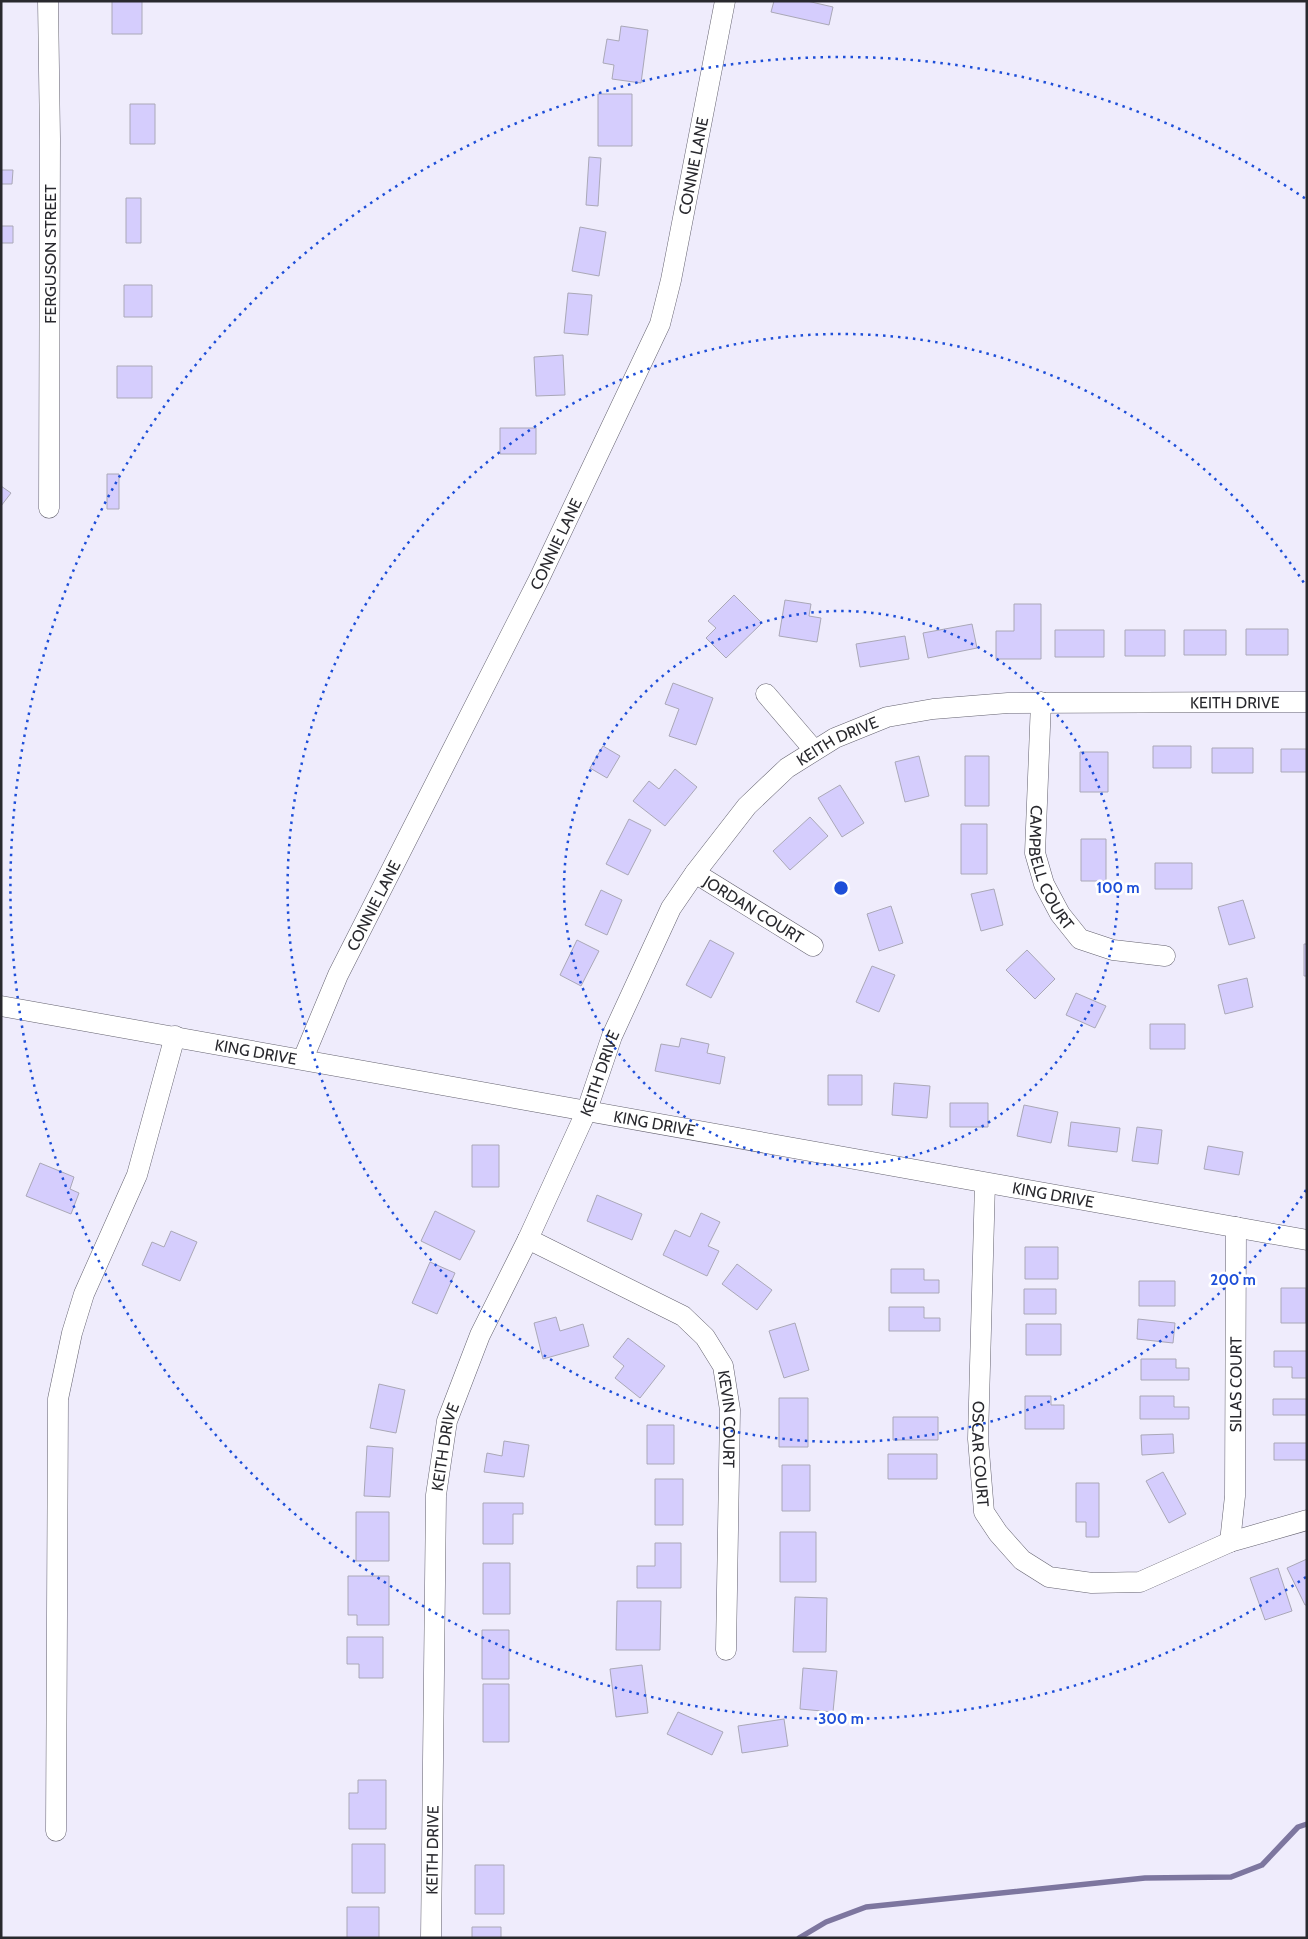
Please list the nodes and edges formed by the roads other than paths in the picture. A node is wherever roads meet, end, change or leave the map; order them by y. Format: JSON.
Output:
{"nodes":[{"id":1,"x":48,"y":1,"type":"edge"},
{"id":2,"x":725,"y":1,"type":"edge"},
{"id":3,"x":49,"y":508,"type":"dead end"},
{"id":4,"x":766,"y":694,"type":"dead end"},
{"id":5,"x":1041,"y":702,"type":"junction"},
{"id":6,"x":1307,"y":702,"type":"edge"},
{"id":7,"x":814,"y":750,"type":"junction"},
{"id":8,"x":695,"y":873,"type":"junction"},
{"id":9,"x":813,"y":946,"type":"dead end"},
{"id":10,"x":1165,"y":956,"type":"dead end"},
{"id":11,"x":1,"y":1006,"type":"edge"},
{"id":12,"x":175,"y":1036,"type":"junction"},
{"id":13,"x":303,"y":1059,"type":"junction"},
{"id":14,"x":587,"y":1110,"type":"junction"},
{"id":15,"x":985,"y":1183,"type":"junction"},
{"id":16,"x":1236,"y":1227,"type":"junction"},
{"id":17,"x":528,"y":1239,"type":"junction"},
{"id":18,"x":1307,"y":1240,"type":"edge"},
{"id":19,"x":1307,"y":1520,"type":"edge"},
{"id":20,"x":1230,"y":1542,"type":"junction"},
{"id":21,"x":726,"y":1650,"type":"dead end"},
{"id":22,"x":56,"y":1831,"type":"dead end"},
{"id":23,"x":431,"y":1938,"type":"edge"}],
"edges":[{"from":1,"to":3,"type":"street","name":"FERGUSON STREET"},
{"from":2,"to":13,"type":"street","name":"CONNIE LANE"},
{"from":4,"to":7,"type":"street"},
{"from":5,"to":6,"type":"street","name":"KEITH DRIVE"},
{"from":5,"to":7,"type":"street","name":"KEITH DRIVE"},
{"from":5,"to":10,"type":"street","name":"CAMPBELL COURT"},
{"from":7,"to":8,"type":"street","name":"KEITH DRIVE"},
{"from":8,"to":9,"type":"street","name":"JORDAN COURT"},
{"from":8,"to":14,"type":"street","name":"KEITH DRIVE"},
{"from":11,"to":12,"type":"street","name":"KING DRIVE"},
{"from":12,"to":13,"type":"street","name":"KING DRIVE"},
{"from":12,"to":22,"type":"street"},
{"from":13,"to":14,"type":"street","name":"KING DRIVE"},
{"from":14,"to":15,"type":"street","name":"KING DRIVE"},
{"from":14,"to":17,"type":"street","name":"KEITH DRIVE"},
{"from":15,"to":16,"type":"street","name":"KING DRIVE"},
{"from":15,"to":20,"type":"street","name":"OSCAR COURT"},
{"from":16,"to":18,"type":"street","name":"KING DRIVE"},
{"from":16,"to":20,"type":"street","name":"SILAS COURT"},
{"from":17,"to":21,"type":"street","name":"KEVIN COURT"},
{"from":17,"to":23,"type":"street","name":"KEITH DRIVE"},
{"from":19,"to":20,"type":"street","name":"OSCAR COURT"}]}
